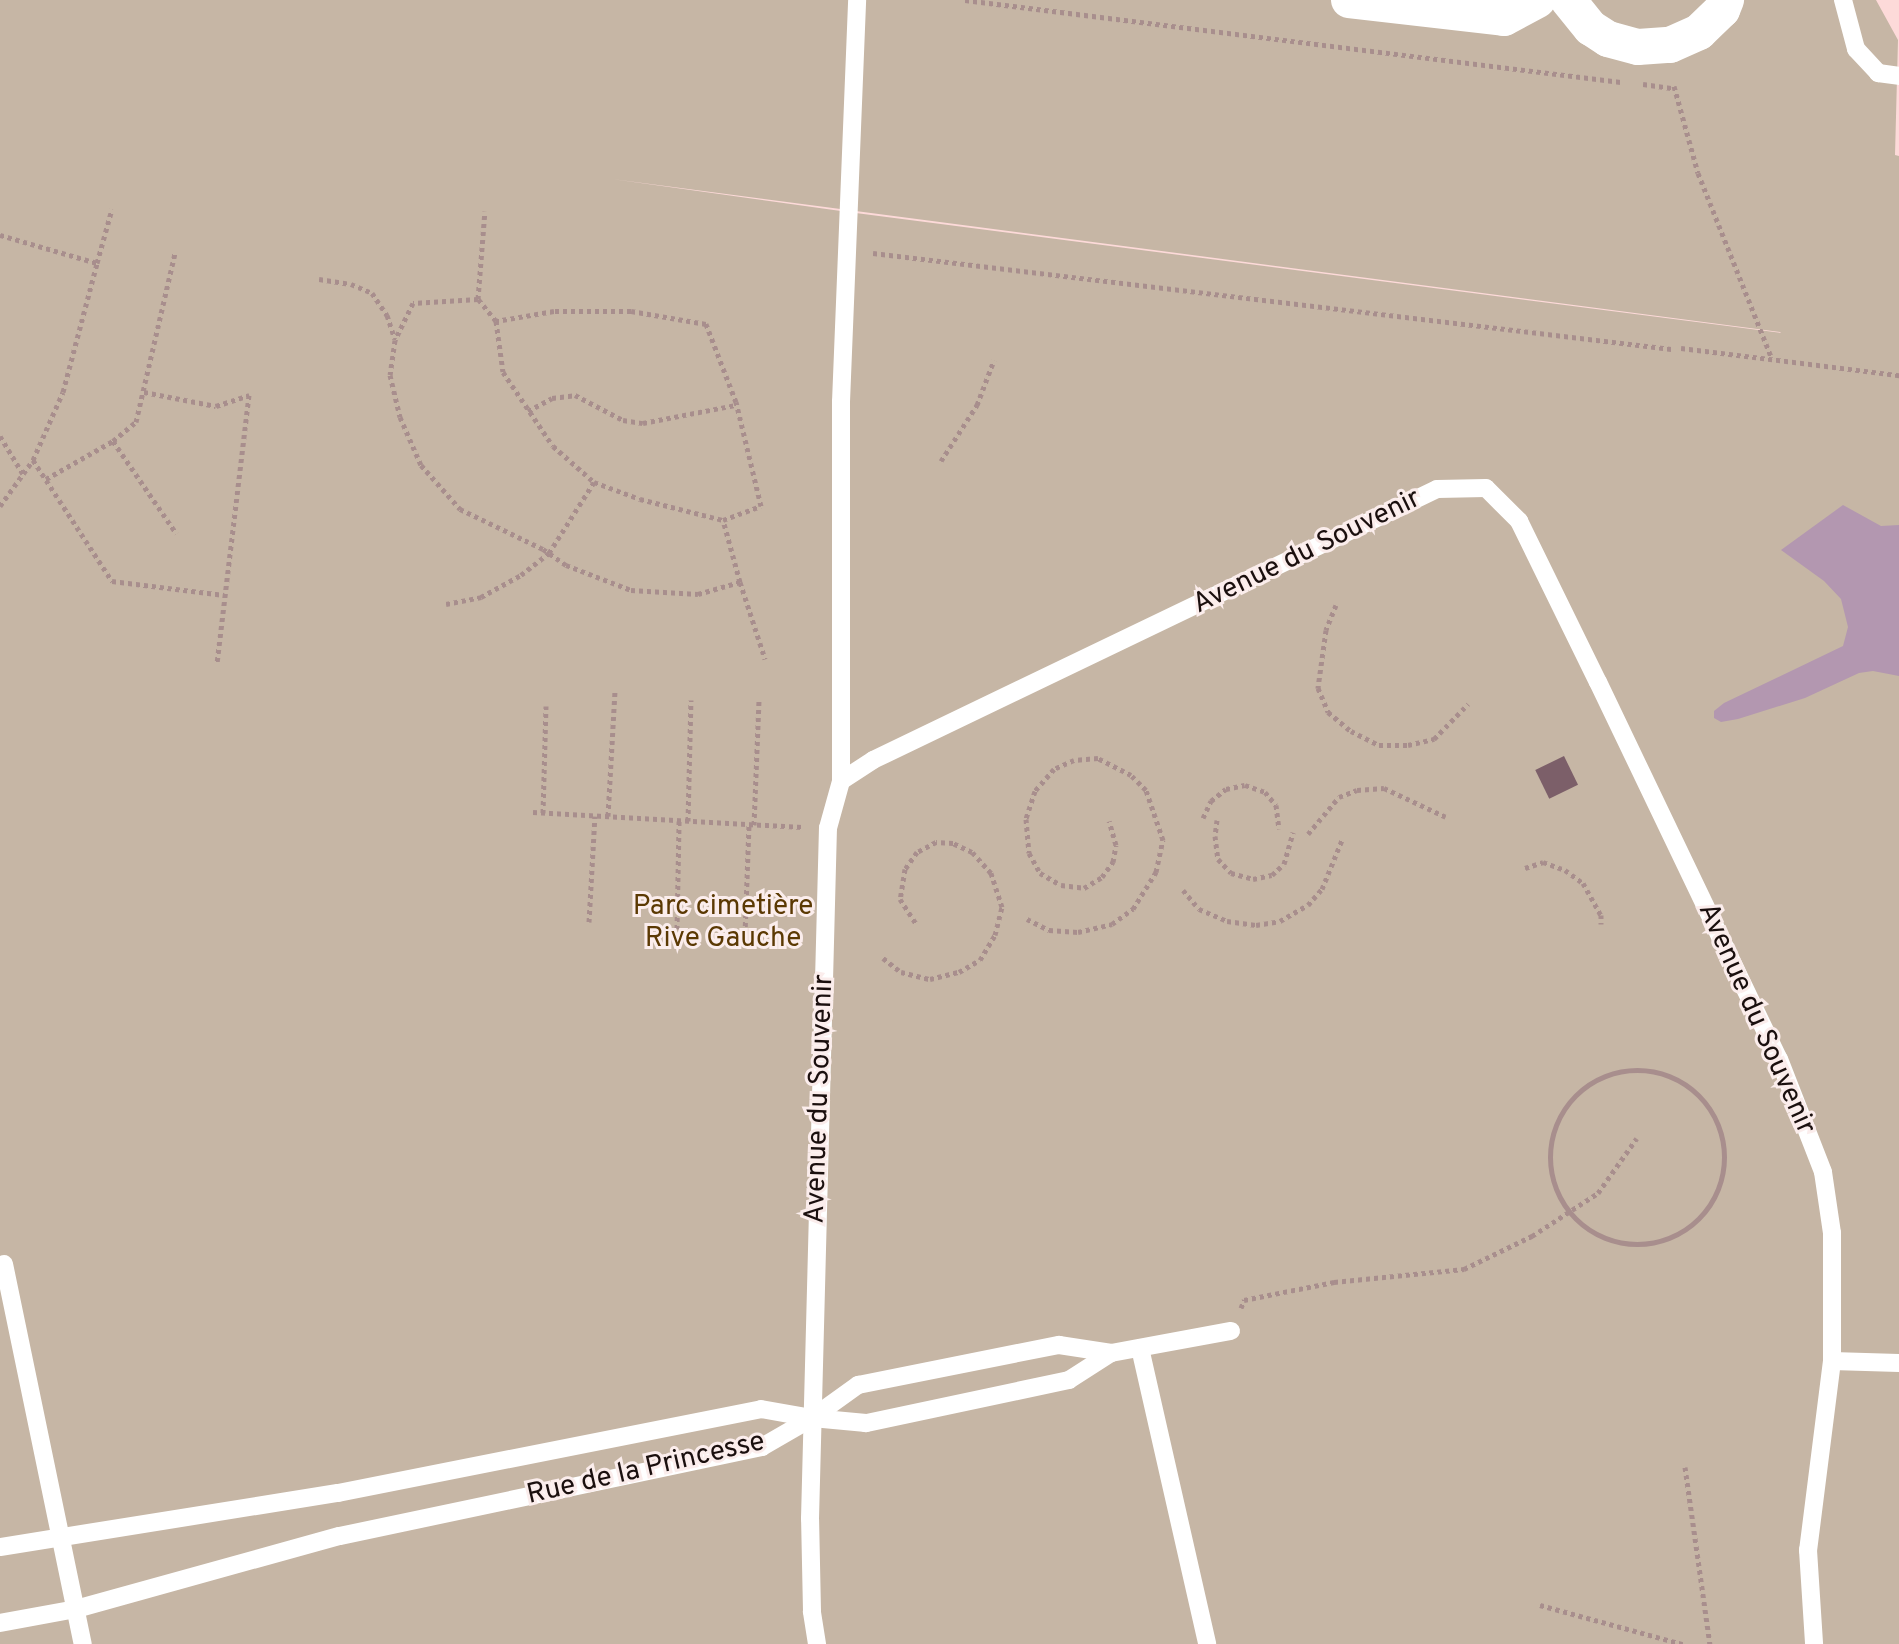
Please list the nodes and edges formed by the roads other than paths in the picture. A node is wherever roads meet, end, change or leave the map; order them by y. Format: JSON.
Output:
{"nodes":[{"id":1,"x":857,"y":0,"type":"edge"},
{"id":2,"x":1349,"y":0,"type":"edge"},
{"id":3,"x":1538,"y":0,"type":"edge"},
{"id":4,"x":1568,"y":0,"type":"edge"},
{"id":5,"x":1726,"y":0,"type":"edge"},
{"id":6,"x":1843,"y":0,"type":"edge"},
{"id":7,"x":1899,"y":76,"type":"edge"},
{"id":8,"x":841,"y":781,"type":"junction"},
{"id":9,"x":4,"y":1264,"type":"dead end"},
{"id":10,"x":1231,"y":1331,"type":"road end"},
{"id":11,"x":1140,"y":1348,"type":"junction"},
{"id":12,"x":1111,"y":1353,"type":"junction"},
{"id":13,"x":1832,"y":1361,"type":"junction"},
{"id":14,"x":1899,"y":1363,"type":"edge"},
{"id":15,"x":812,"y":1418,"type":"junction"},
{"id":16,"x":59,"y":1536,"type":"junction"},
{"id":17,"x":0,"y":1547,"type":"edge"},
{"id":18,"x":76,"y":1609,"type":"junction"},
{"id":19,"x":0,"y":1623,"type":"edge"},
{"id":20,"x":83,"y":1644,"type":"edge"},
{"id":21,"x":817,"y":1644,"type":"edge"},
{"id":22,"x":1207,"y":1644,"type":"edge"},
{"id":23,"x":1814,"y":1644,"type":"edge"}],
"edges":[{"from":1,"to":8,"type":"lane"},
{"from":2,"to":3,"type":"street"},
{"from":4,"to":5,"type":"street"},
{"from":6,"to":7,"type":"lane"},
{"from":8,"to":13,"type":"lane","name":"Avenue du Souvenir"},
{"from":8,"to":15,"type":"lane","name":"Avenue du Souvenir"},
{"from":9,"to":16,"type":"lane"},
{"from":10,"to":11,"type":"lane"},
{"from":11,"to":12,"type":"lane"},
{"from":11,"to":22,"type":"lane"},
{"from":12,"to":15,"type":"lane"},
{"from":12,"to":15,"type":"lane"},
{"from":13,"to":14,"type":"lane"},
{"from":13,"to":23,"type":"lane","name":"Avenue du Souvenir"},
{"from":15,"to":16,"type":"lane","name":"Rue de la Princesse"},
{"from":15,"to":18,"type":"lane","name":"Rue de la Princesse"},
{"from":15,"to":21,"type":"lane","name":"Avenue du Souvenir"},
{"from":16,"to":17,"type":"lane","name":"Rue de la Princesse"},
{"from":16,"to":18,"type":"lane"},
{"from":18,"to":19,"type":"lane","name":"Rue de la Princesse"},
{"from":18,"to":20,"type":"lane"}]}
